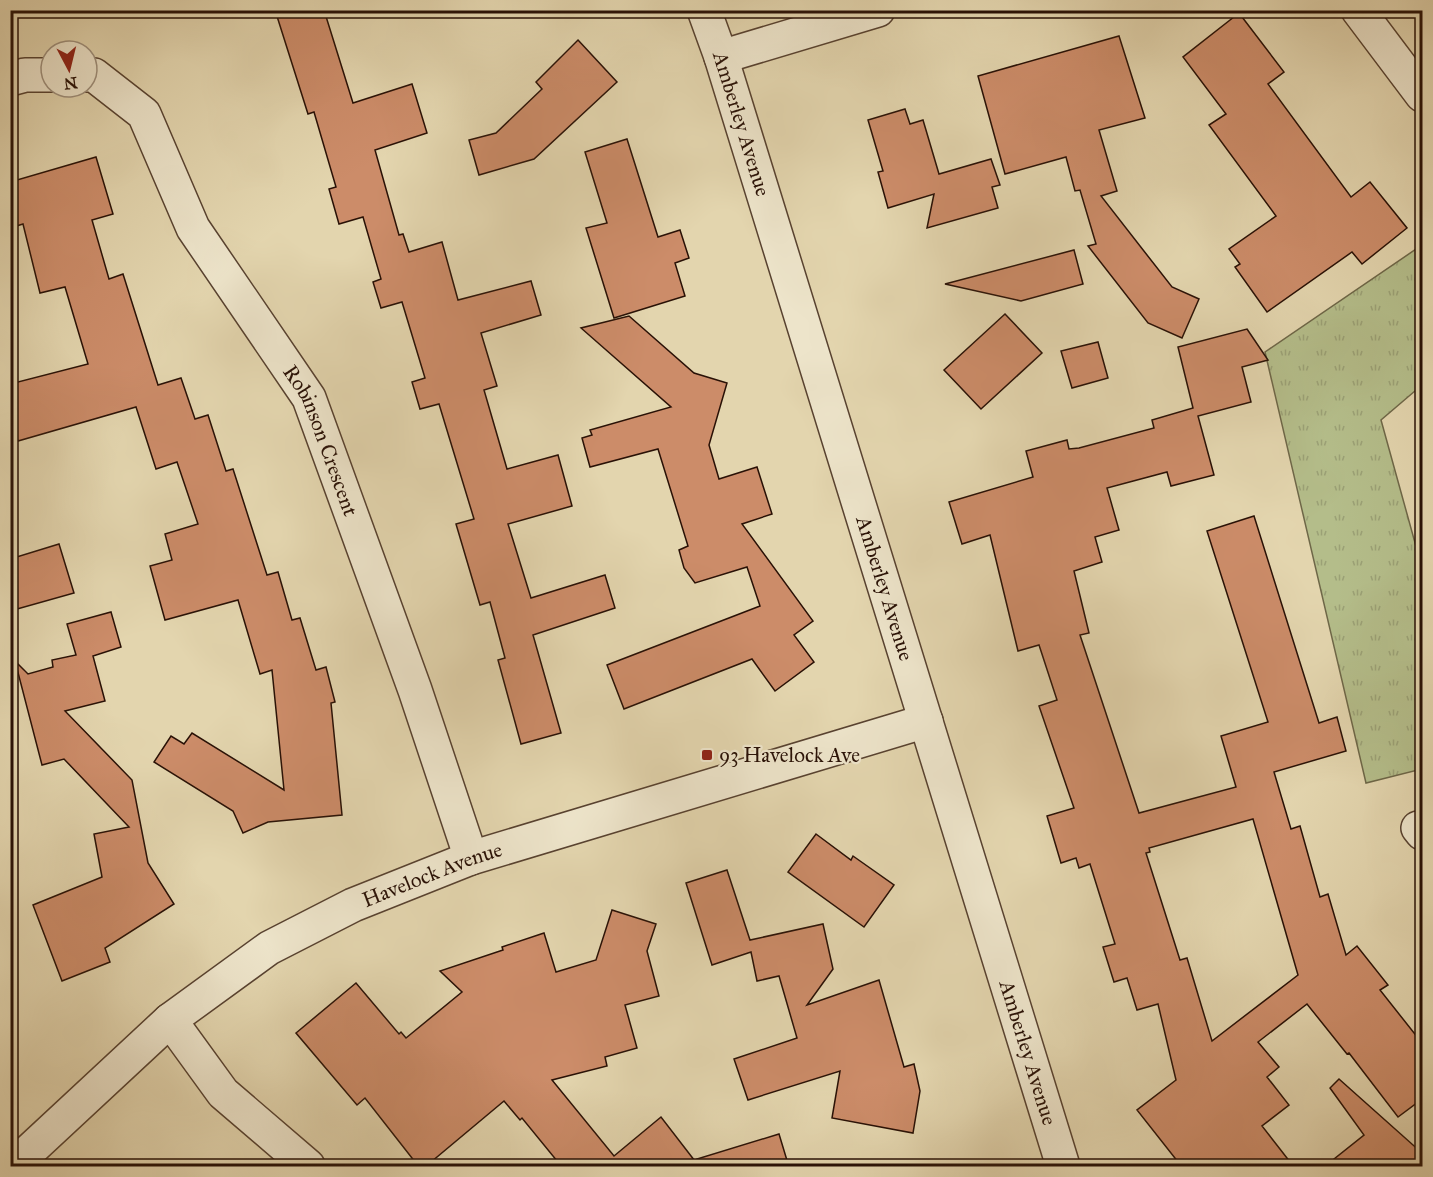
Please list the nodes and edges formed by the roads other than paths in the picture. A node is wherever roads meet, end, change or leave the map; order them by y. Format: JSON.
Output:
{"nodes":[{"id":1,"x":704,"y":10,"type":"edge"},
{"id":2,"x":878,"y":10,"type":"edge"},
{"id":3,"x":1358,"y":10,"type":"edge"},
{"id":4,"x":721,"y":57,"type":"junction"},
{"id":5,"x":39,"y":75,"type":"edge"},
{"id":6,"x":10,"y":79,"type":"edge"},
{"id":7,"x":99,"y":79,"type":"edge"},
{"id":8,"x":1422,"y":95,"type":"edge"},
{"id":9,"x":926,"y":721,"type":"junction"},
{"id":10,"x":471,"y":858,"type":"junction"},
{"id":11,"x":170,"y":1020,"type":"junction"},
{"id":12,"x":13,"y":1167,"type":"edge"},
{"id":13,"x":308,"y":1167,"type":"edge"},
{"id":14,"x":1063,"y":1167,"type":"edge"}],
"edges":[{"from":1,"to":4,"type":"street","name":"Amberley Avenue"},
{"from":2,"to":4,"type":"street"},
{"from":3,"to":8,"type":"street"},
{"from":4,"to":9,"type":"street","name":"Amberley Avenue"},
{"from":5,"to":6,"type":"street"},
{"from":7,"to":10,"type":"street","name":"Robinson Crescent"},
{"from":9,"to":10,"type":"street","name":"Havelock Avenue"},
{"from":9,"to":14,"type":"street","name":"Amberley Avenue"},
{"from":10,"to":11,"type":"street","name":"Havelock Avenue"},
{"from":11,"to":12,"type":"street","name":"Havelock Avenue"},
{"from":11,"to":13,"type":"street"}]}
